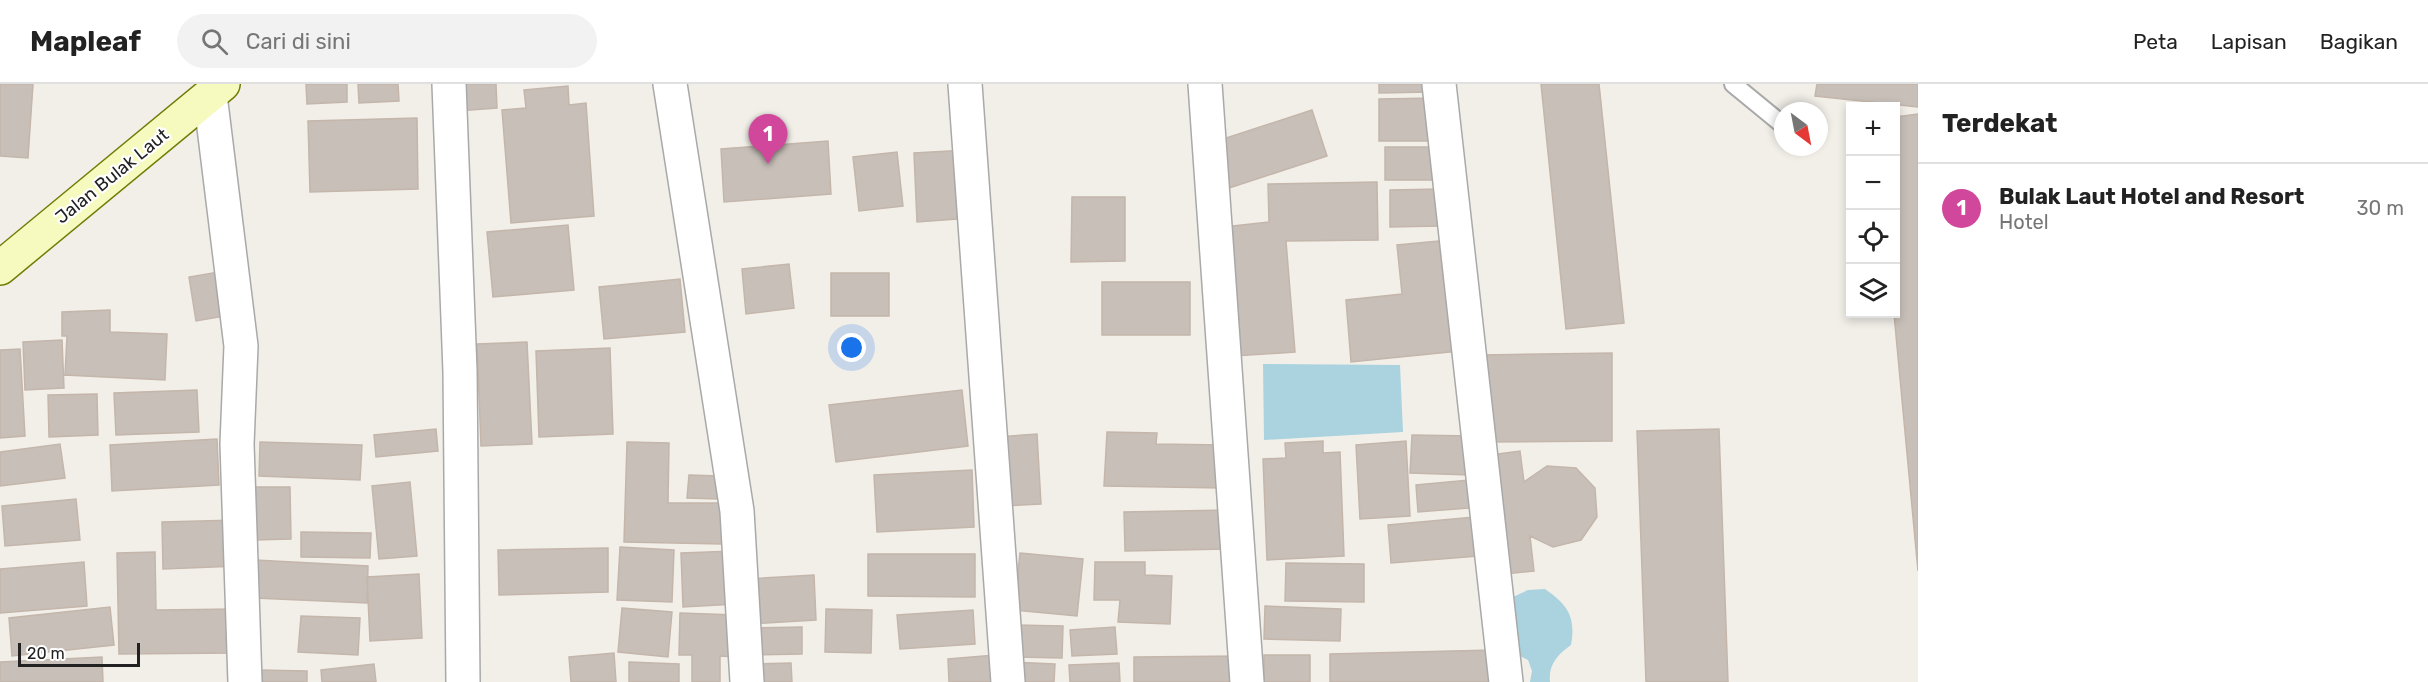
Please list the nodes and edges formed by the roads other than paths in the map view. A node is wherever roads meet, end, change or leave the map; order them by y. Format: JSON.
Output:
{"nodes":[{"id":1,"x":449,"y":84,"type":"edge"},
{"id":2,"x":670,"y":84,"type":"edge"},
{"id":3,"x":965,"y":84,"type":"edge"},
{"id":4,"x":1205,"y":84,"type":"edge"},
{"id":5,"x":1439,"y":84,"type":"edge"},
{"id":6,"x":1733,"y":84,"type":"edge"},
{"id":7,"x":217,"y":90,"type":"edge"},
{"id":8,"x":1774,"y":117,"type":"edge"},
{"id":9,"x":0,"y":268,"type":"edge"},
{"id":10,"x":245,"y":682,"type":"edge"},
{"id":11,"x":463,"y":682,"type":"edge"},
{"id":12,"x":747,"y":682,"type":"edge"},
{"id":13,"x":1008,"y":682,"type":"edge"},
{"id":14,"x":1247,"y":682,"type":"edge"},
{"id":15,"x":1506,"y":682,"type":"edge"}],
"edges":[{"from":1,"to":11,"type":"street"},
{"from":2,"to":12,"type":"street"},
{"from":3,"to":13,"type":"street"},
{"from":4,"to":14,"type":"street"},
{"from":5,"to":15,"type":"street"},
{"from":6,"to":8,"type":"lane"},
{"from":7,"to":9,"type":"street","name":"Jalan Bulak Laut"},
{"from":7,"to":10,"type":"street"}]}
